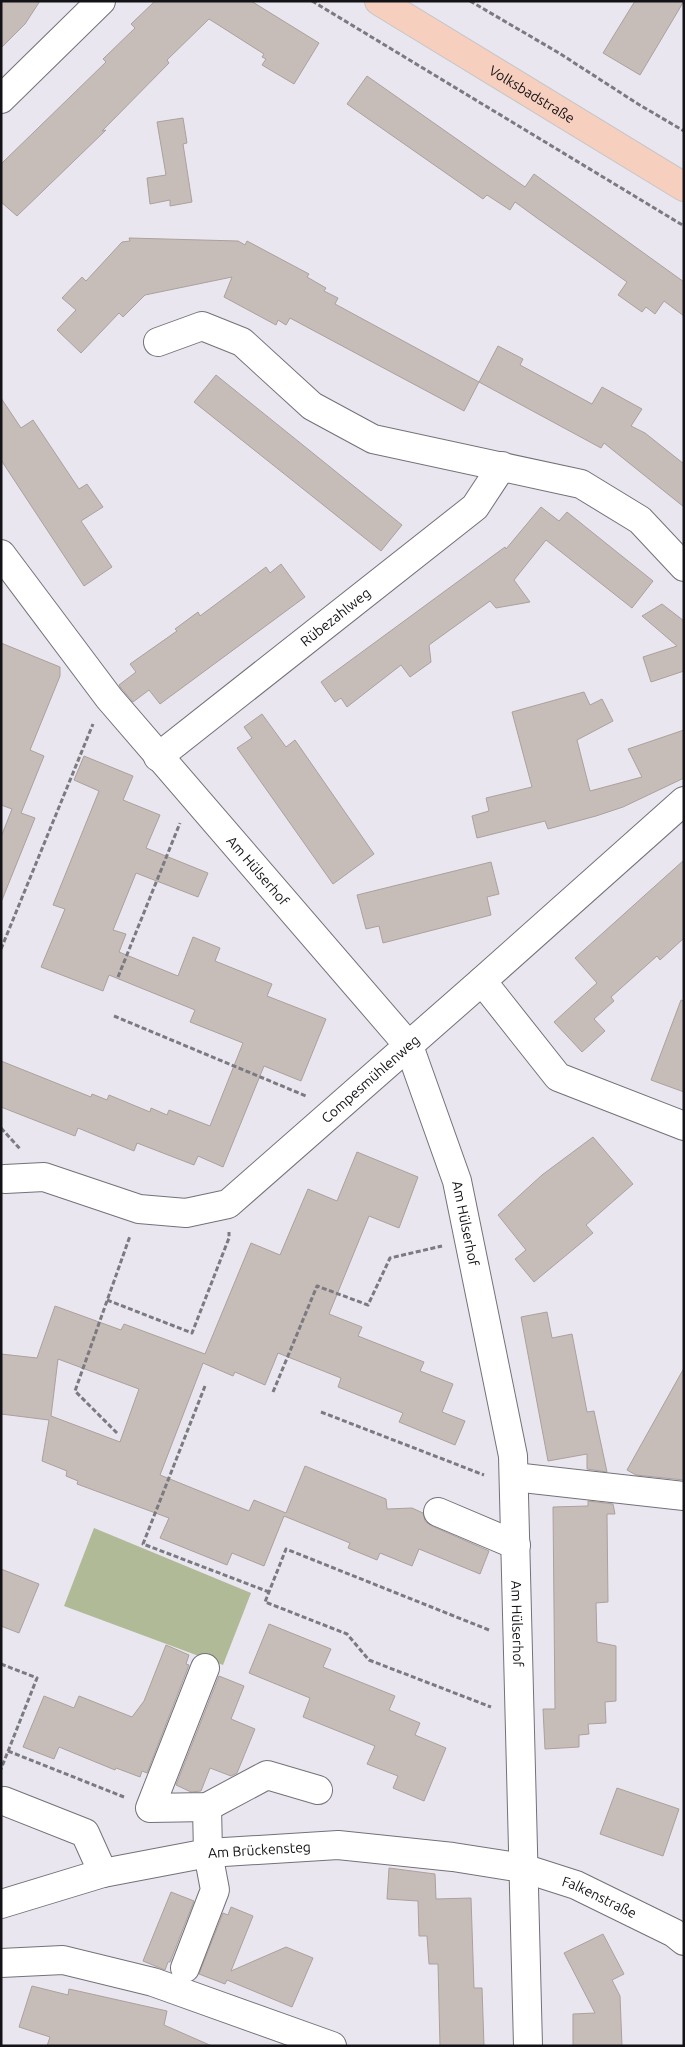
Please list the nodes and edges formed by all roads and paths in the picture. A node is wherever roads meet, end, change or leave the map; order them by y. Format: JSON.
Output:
{"nodes":[{"id":1,"x":101,"y":1,"type":"edge"},
{"id":2,"x":312,"y":1,"type":"edge"},
{"id":3,"x":379,"y":1,"type":"edge"},
{"id":4,"x":470,"y":1,"type":"edge"},
{"id":5,"x":1,"y":99,"type":"edge"},
{"id":6,"x":684,"y":131,"type":"edge"},
{"id":7,"x":684,"y":187,"type":"edge"},
{"id":8,"x":684,"y":226,"type":"edge"},
{"id":9,"x":158,"y":342,"type":"dead end"},
{"id":10,"x":502,"y":466,"type":"junction"},
{"id":11,"x":1,"y":554,"type":"edge"},
{"id":12,"x":684,"y":567,"type":"edge"},
{"id":13,"x":109,"y":698,"type":"junction"},
{"id":14,"x":158,"y":757,"type":"junction"},
{"id":15,"x":191,"y":795,"type":"junction"},
{"id":16,"x":684,"y":801,"type":"edge"},
{"id":17,"x":1,"y":949,"type":"edge"},
{"id":18,"x":118,"y":977,"type":"dead end"},
{"id":19,"x":482,"y":981,"type":"junction"},
{"id":20,"x":114,"y":1016,"type":"dead end"},
{"id":21,"x":409,"y":1046,"type":"junction"},
{"id":22,"x":337,"y":1109,"type":"junction"},
{"id":23,"x":684,"y":1126,"type":"edge"},
{"id":24,"x":5,"y":1179,"type":"dead end"},
{"id":25,"x":228,"y":1204,"type":"junction"},
{"id":26,"x":139,"y":1209,"type":"junction"},
{"id":27,"x":469,"y":1239,"type":"junction"},
{"id":28,"x":107,"y":1300,"type":"junction"},
{"id":29,"x":205,"y":1386,"type":"dead end"},
{"id":30,"x":273,"y":1392,"type":"dead end"},
{"id":31,"x":321,"y":1412,"type":"dead end"},
{"id":32,"x":117,"y":1433,"type":"dead end"},
{"id":33,"x":514,"y":1482,"type":"junction"},
{"id":34,"x":684,"y":1496,"type":"edge"},
{"id":35,"x":438,"y":1512,"type":"dead end"},
{"id":36,"x":516,"y":1545,"type":"junction"},
{"id":37,"x":269,"y":1592,"type":"junction"},
{"id":38,"x":518,"y":1642,"type":"junction"},
{"id":39,"x":1,"y":1664,"type":"edge"},
{"id":40,"x":204,"y":1668,"type":"dead end"},
{"id":41,"x":519,"y":1718,"type":"junction"},
{"id":42,"x":8,"y":1751,"type":"junction"},
{"id":43,"x":1,"y":1769,"type":"edge"},
{"id":44,"x":318,"y":1790,"type":"dead end"},
{"id":45,"x":4,"y":1801,"type":"dead end"},
{"id":46,"x":207,"y":1807,"type":"junction"},
{"id":47,"x":150,"y":1808,"type":"junction"},
{"id":48,"x":208,"y":1854,"type":"junction"},
{"id":49,"x":523,"y":1868,"type":"junction"},
{"id":50,"x":103,"y":1873,"type":"junction"},
{"id":51,"x":1,"y":1904,"type":"edge"},
{"id":52,"x":680,"y":1933,"type":"edge"},
{"id":53,"x":1,"y":1963,"type":"edge"},
{"id":54,"x":184,"y":1968,"type":"dead end"},
{"id":55,"x":332,"y":2046,"type":"edge"},
{"id":56,"x":528,"y":2046,"type":"edge"}],
"edges":[{"from":1,"to":5,"type":"street"},
{"from":2,"to":8,"type":"path"},
{"from":3,"to":7,"type":"main road","name":"Volksbadstraße"},
{"from":4,"to":6,"type":"path"},
{"from":9,"to":10,"type":"street"},
{"from":10,"to":12,"type":"street"},
{"from":10,"to":14,"type":"street","name":"Rübezahlweg"},
{"from":11,"to":13,"type":"street","name":"Am Hülserhof"},
{"from":13,"to":14,"type":"street","name":"Am Hülserhof"},
{"from":13,"to":17,"type":"path"},
{"from":14,"to":15,"type":"street","name":"Am Hülserhof"},
{"from":15,"to":18,"type":"path"},
{"from":15,"to":21,"type":"street","name":"Am Hülserhof"},
{"from":16,"to":19,"type":"street","name":"Compesmühlenweg"},
{"from":19,"to":21,"type":"street","name":"Compesmühlenweg"},
{"from":19,"to":23,"type":"street"},
{"from":20,"to":22,"type":"path"},
{"from":21,"to":22,"type":"street","name":"Compesmühlenweg"},
{"from":21,"to":27,"type":"street","name":"Am Hülserhof"},
{"from":22,"to":25,"type":"street","name":"Compesmühlenweg"},
{"from":24,"to":26,"type":"street","name":"Compesmühlenweg"},
{"from":25,"to":26,"type":"street","name":"Compesmühlenweg"},
{"from":25,"to":28,"type":"path"},
{"from":26,"to":28,"type":"path"},
{"from":27,"to":30,"type":"path"},
{"from":27,"to":33,"type":"street","name":"Am Hülserhof"},
{"from":28,"to":32,"type":"path"},
{"from":29,"to":37,"type":"path"},
{"from":31,"to":33,"type":"path"},
{"from":33,"to":34,"type":"street"},
{"from":33,"to":36,"type":"street","name":"Am Hülserhof"},
{"from":35,"to":36,"type":"street"},
{"from":36,"to":38,"type":"street","name":"Am Hülserhof"},
{"from":37,"to":38,"type":"path"},
{"from":37,"to":41,"type":"path"},
{"from":38,"to":41,"type":"street","name":"Am Hülserhof"},
{"from":39,"to":42,"type":"path"},
{"from":40,"to":47,"type":"street"},
{"from":41,"to":49,"type":"street","name":"Am Hülserhof"},
{"from":42,"to":43,"type":"path"},
{"from":42,"to":47,"type":"path"},
{"from":44,"to":46,"type":"street"},
{"from":45,"to":50,"type":"street"},
{"from":46,"to":47,"type":"street"},
{"from":46,"to":48,"type":"street"},
{"from":48,"to":49,"type":"street","name":"Am Brückensteg"},
{"from":48,"to":50,"type":"street","name":"Am Brückensteg"},
{"from":48,"to":54,"type":"street"},
{"from":49,"to":52,"type":"street","name":"Falkenstraße"},
{"from":49,"to":56,"type":"street","name":"Am Hülserhof"},
{"from":50,"to":51,"type":"street","name":"Am Brückensteg"},
{"from":53,"to":55,"type":"street"}]}
